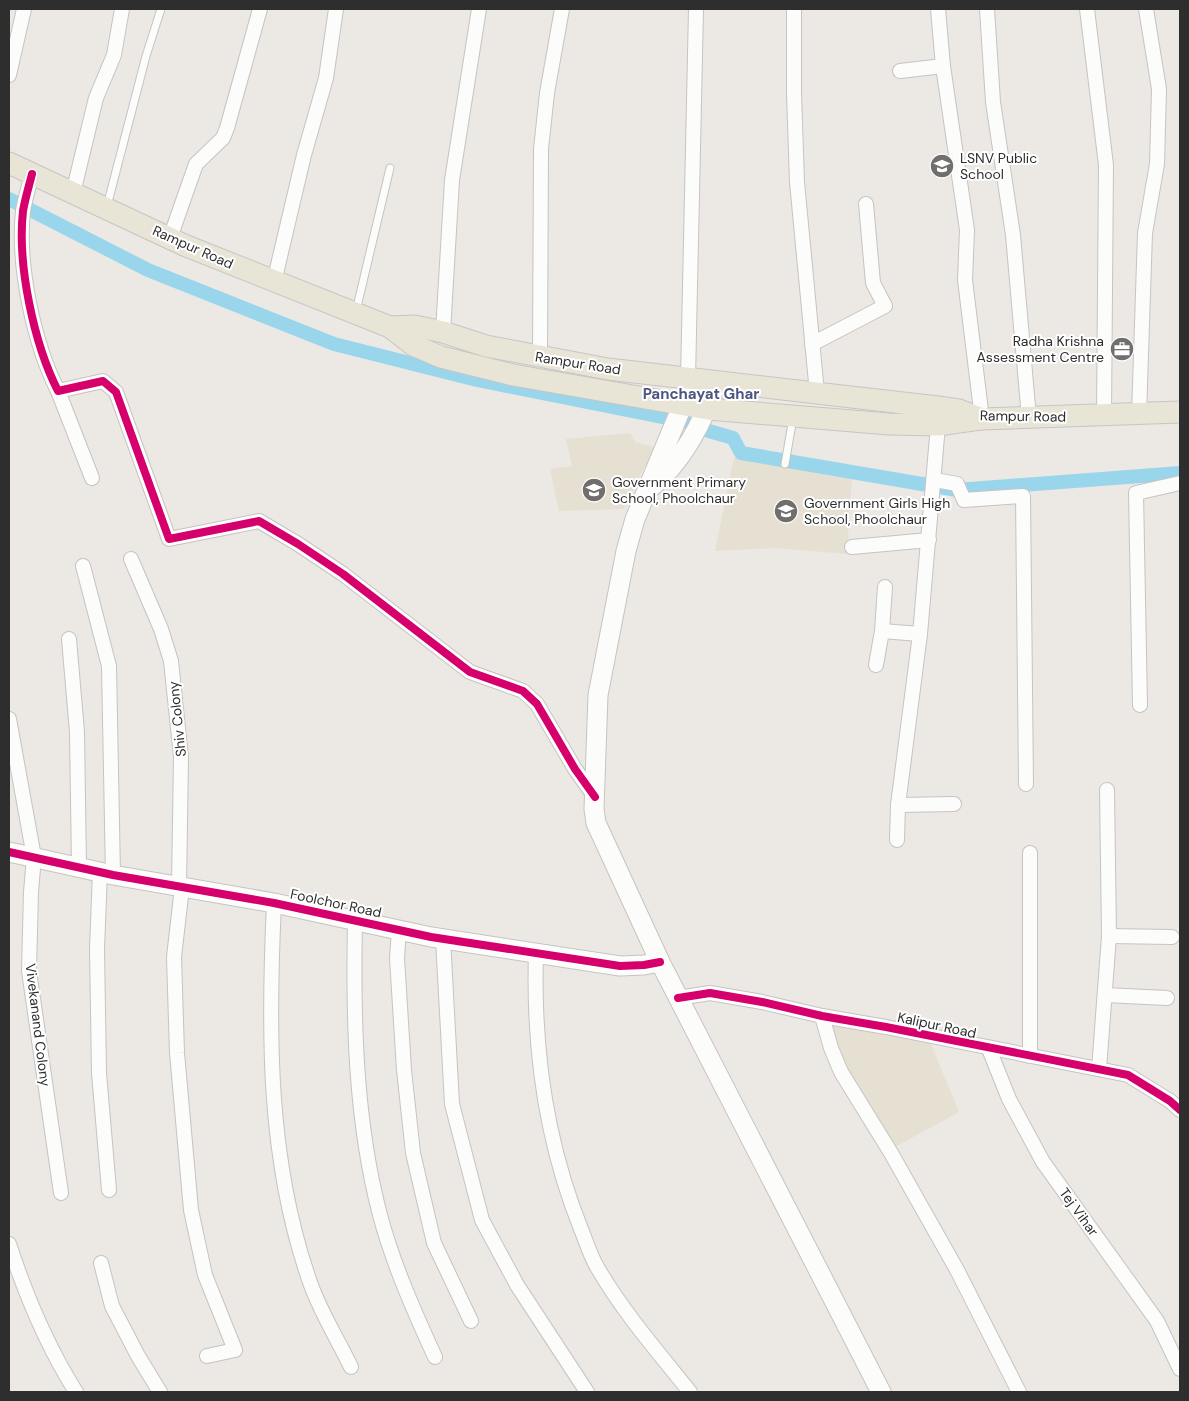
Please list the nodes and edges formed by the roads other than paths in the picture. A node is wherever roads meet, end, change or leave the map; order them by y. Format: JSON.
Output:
{"nodes":[{"id":1,"x":24,"y":9,"type":"edge"},
{"id":2,"x":122,"y":9,"type":"edge"},
{"id":3,"x":161,"y":9,"type":"edge"},
{"id":4,"x":260,"y":9,"type":"edge"},
{"id":5,"x":336,"y":9,"type":"edge"},
{"id":6,"x":480,"y":9,"type":"edge"},
{"id":7,"x":562,"y":9,"type":"edge"},
{"id":8,"x":696,"y":9,"type":"edge"},
{"id":9,"x":794,"y":9,"type":"edge"},
{"id":10,"x":938,"y":9,"type":"edge"},
{"id":11,"x":987,"y":9,"type":"edge"},
{"id":12,"x":1087,"y":9,"type":"edge"},
{"id":13,"x":1146,"y":9,"type":"edge"},
{"id":14,"x":943,"y":66,"type":"junction"},
{"id":15,"x":900,"y":71,"type":"dead end"},
{"id":16,"x":9,"y":74,"type":"edge"},
{"id":17,"x":9,"y":163,"type":"edge"},
{"id":18,"x":390,"y":168,"type":"dead end"},
{"id":19,"x":32,"y":174,"type":"junction"},
{"id":20,"x":73,"y":193,"type":"junction"},
{"id":21,"x":866,"y":204,"type":"dead end"},
{"id":22,"x":106,"y":209,"type":"junction"},
{"id":23,"x":170,"y":238,"type":"junction"},
{"id":24,"x":274,"y":282,"type":"junction"},
{"id":25,"x":356,"y":314,"type":"junction"},
{"id":26,"x":390,"y":326,"type":"junction"},
{"id":27,"x":444,"y":332,"type":"junction"},
{"id":28,"x":812,"y":344,"type":"junction"},
{"id":29,"x":540,"y":357,"type":"junction"},
{"id":30,"x":691,"y":379,"type":"junction"},
{"id":31,"x":716,"y":383,"type":"junction"},
{"id":32,"x":58,"y":391,"type":"junction"},
{"id":33,"x":817,"y":393,"type":"junction"},
{"id":34,"x":682,"y":404,"type":"junction"},
{"id":35,"x":708,"y":409,"type":"junction"},
{"id":36,"x":1180,"y":412,"type":"edge"},
{"id":37,"x":793,"y":414,"type":"junction"},
{"id":38,"x":1140,"y":415,"type":"junction"},
{"id":39,"x":1104,"y":416,"type":"junction"},
{"id":40,"x":982,"y":418,"type":"junction"},
{"id":41,"x":1029,"y":418,"type":"junction"},
{"id":42,"x":938,"y":425,"type":"junction"},
{"id":43,"x":785,"y":464,"type":"dead end"},
{"id":44,"x":92,"y":478,"type":"dead end"},
{"id":45,"x":1180,"y":483,"type":"edge"},
{"id":46,"x":935,"y":486,"type":"junction"},
{"id":47,"x":647,"y":491,"type":"junction"},
{"id":48,"x":928,"y":540,"type":"junction"},
{"id":49,"x":852,"y":547,"type":"dead end"},
{"id":50,"x":132,"y":559,"type":"dead end"},
{"id":51,"x":83,"y":566,"type":"dead end"},
{"id":52,"x":885,"y":587,"type":"dead end"},
{"id":53,"x":882,"y":631,"type":"junction"},
{"id":54,"x":920,"y":634,"type":"junction"},
{"id":55,"x":69,"y":639,"type":"dead end"},
{"id":56,"x":876,"y":665,"type":"dead end"},
{"id":57,"x":1140,"y":705,"type":"dead end"},
{"id":58,"x":9,"y":719,"type":"edge"},
{"id":59,"x":1026,"y":784,"type":"dead end"},
{"id":60,"x":1107,"y":790,"type":"dead end"},
{"id":61,"x":595,"y":797,"type":"junction"},
{"id":62,"x":954,"y":804,"type":"dead end"},
{"id":63,"x":898,"y":805,"type":"junction"},
{"id":64,"x":897,"y":840,"type":"dead end"},
{"id":65,"x":9,"y":852,"type":"edge"},
{"id":66,"x":1030,"y":853,"type":"dead end"},
{"id":67,"x":34,"y":857,"type":"junction"},
{"id":68,"x":79,"y":866,"type":"junction"},
{"id":69,"x":106,"y":873,"type":"junction"},
{"id":70,"x":180,"y":887,"type":"junction"},
{"id":71,"x":274,"y":903,"type":"junction"},
{"id":72,"x":355,"y":920,"type":"junction"},
{"id":73,"x":399,"y":930,"type":"junction"},
{"id":74,"x":1109,"y":936,"type":"junction"},
{"id":75,"x":1172,"y":937,"type":"dead end"},
{"id":76,"x":443,"y":939,"type":"junction"},
{"id":77,"x":536,"y":953,"type":"junction"},
{"id":78,"x":660,"y":962,"type":"junction"},
{"id":79,"x":1105,"y":995,"type":"junction"},
{"id":80,"x":678,"y":998,"type":"junction"},
{"id":81,"x":1167,"y":998,"type":"dead end"},
{"id":82,"x":822,"y":1016,"type":"junction"},
{"id":83,"x":989,"y":1049,"type":"junction"},
{"id":84,"x":1030,"y":1056,"type":"junction"},
{"id":85,"x":1099,"y":1069,"type":"junction"},
{"id":86,"x":1180,"y":1110,"type":"edge"},
{"id":87,"x":109,"y":1190,"type":"dead end"},
{"id":88,"x":61,"y":1193,"type":"dead end"},
{"id":89,"x":9,"y":1244,"type":"edge"},
{"id":90,"x":101,"y":1264,"type":"dead end"},
{"id":91,"x":470,"y":1321,"type":"dead end"},
{"id":92,"x":208,"y":1356,"type":"dead end"},
{"id":93,"x":435,"y":1357,"type":"dead end"},
{"id":94,"x":351,"y":1367,"type":"dead end"},
{"id":95,"x":1180,"y":1369,"type":"edge"},
{"id":96,"x":76,"y":1392,"type":"edge"},
{"id":97,"x":160,"y":1392,"type":"edge"},
{"id":98,"x":587,"y":1392,"type":"edge"},
{"id":99,"x":690,"y":1392,"type":"edge"},
{"id":100,"x":881,"y":1392,"type":"edge"},
{"id":101,"x":1019,"y":1392,"type":"edge"}],
"edges":[{"from":1,"to":16,"type":"street"},
{"from":2,"to":20,"type":"street"},
{"from":3,"to":22,"type":"lane"},
{"from":4,"to":23,"type":"street"},
{"from":5,"to":24,"type":"street"},
{"from":6,"to":27,"type":"street"},
{"from":7,"to":29,"type":"street"},
{"from":8,"to":30,"type":"street"},
{"from":9,"to":28,"type":"street"},
{"from":10,"to":14,"type":"street"},
{"from":11,"to":41,"type":"street"},
{"from":12,"to":39,"type":"street"},
{"from":13,"to":38,"type":"street"},
{"from":14,"to":15,"type":"street"},
{"from":14,"to":40,"type":"street"},
{"from":17,"to":19,"type":"main road","name":"Rampur Road"},
{"from":18,"to":25,"type":"lane"},
{"from":19,"to":20,"type":"main road","name":"Rampur Road"},
{"from":19,"to":32,"type":"street"},
{"from":20,"to":22,"type":"main road","name":"Rampur Road"},
{"from":21,"to":28,"type":"street"},
{"from":22,"to":23,"type":"main road","name":"Rampur Road"},
{"from":23,"to":24,"type":"main road","name":"Rampur Road"},
{"from":24,"to":25,"type":"main road","name":"Rampur Road"},
{"from":25,"to":26,"type":"main road","name":"Rampur Road"},
{"from":26,"to":27,"type":"main road","name":"Rampur Road"},
{"from":26,"to":34,"type":"main road"},
{"from":27,"to":29,"type":"main road","name":"Rampur Road"},
{"from":28,"to":33,"type":"street"},
{"from":29,"to":30,"type":"main road","name":"Rampur Road"},
{"from":30,"to":31,"type":"main road","name":"Rampur Road"},
{"from":30,"to":34,"type":"main road"},
{"from":31,"to":33,"type":"main road","name":"Rampur Road"},
{"from":31,"to":35,"type":"main road"},
{"from":32,"to":44,"type":"street"},
{"from":32,"to":61,"type":"street"},
{"from":33,"to":40,"type":"main road","name":"Rampur Road"},
{"from":34,"to":35,"type":"main road"},
{"from":34,"to":47,"type":"main road"},
{"from":35,"to":37,"type":"main road"},
{"from":35,"to":47,"type":"main road"},
{"from":36,"to":38,"type":"main road","name":"Rampur Road"},
{"from":37,"to":42,"type":"main road"},
{"from":37,"to":43,"type":"lane"},
{"from":38,"to":39,"type":"main road","name":"Rampur Road"},
{"from":39,"to":41,"type":"main road","name":"Rampur Road"},
{"from":40,"to":41,"type":"main road","name":"Rampur Road"},
{"from":40,"to":42,"type":"main road"},
{"from":42,"to":46,"type":"street"},
{"from":45,"to":57,"type":"street"},
{"from":46,"to":48,"type":"street"},
{"from":46,"to":59,"type":"street"},
{"from":47,"to":61,"type":"main road"},
{"from":48,"to":49,"type":"street"},
{"from":48,"to":54,"type":"street"},
{"from":50,"to":70,"type":"street","name":"Shiv Colony"},
{"from":51,"to":69,"type":"street"},
{"from":52,"to":53,"type":"street"},
{"from":53,"to":54,"type":"street"},
{"from":53,"to":56,"type":"street"},
{"from":54,"to":63,"type":"street"},
{"from":55,"to":68,"type":"street"},
{"from":58,"to":67,"type":"street","name":"Vivekanand Colony"},
{"from":60,"to":74,"type":"street"},
{"from":61,"to":78,"type":"main road"},
{"from":62,"to":63,"type":"street"},
{"from":63,"to":64,"type":"street"},
{"from":65,"to":67,"type":"main road","name":"Foolchor Road"},
{"from":66,"to":84,"type":"street"},
{"from":67,"to":68,"type":"main road","name":"Foolchor Road"},
{"from":67,"to":88,"type":"street","name":"Vivekanand Colony"},
{"from":68,"to":69,"type":"main road","name":"Foolchor Road"},
{"from":69,"to":70,"type":"main road","name":"Foolchor Road"},
{"from":69,"to":87,"type":"street"},
{"from":70,"to":71,"type":"main road","name":"Foolchor Road"},
{"from":70,"to":92,"type":"street","name":"Shiv Colony"},
{"from":71,"to":72,"type":"main road","name":"Foolchor Road"},
{"from":71,"to":94,"type":"street"},
{"from":72,"to":73,"type":"main road","name":"Foolchor Road"},
{"from":72,"to":93,"type":"street"},
{"from":73,"to":76,"type":"main road","name":"Foolchor Road"},
{"from":73,"to":91,"type":"street"},
{"from":74,"to":75,"type":"street"},
{"from":74,"to":79,"type":"street"},
{"from":76,"to":77,"type":"main road","name":"Foolchor Road"},
{"from":76,"to":98,"type":"street"},
{"from":77,"to":78,"type":"main road","name":"Foolchor Road"},
{"from":77,"to":99,"type":"street"},
{"from":78,"to":80,"type":"main road"},
{"from":79,"to":81,"type":"street"},
{"from":79,"to":85,"type":"street"},
{"from":80,"to":82,"type":"street","name":"Kalipur Road"},
{"from":80,"to":100,"type":"main road"},
{"from":82,"to":83,"type":"street","name":"Kalipur Road"},
{"from":82,"to":101,"type":"street"},
{"from":83,"to":84,"type":"street","name":"Kalipur Road"},
{"from":83,"to":95,"type":"street","name":"Tej Vihar"},
{"from":84,"to":85,"type":"street","name":"Kalipur Road"},
{"from":85,"to":86,"type":"street","name":"Kalipur Road"},
{"from":89,"to":96,"type":"street"},
{"from":90,"to":97,"type":"street"}]}
